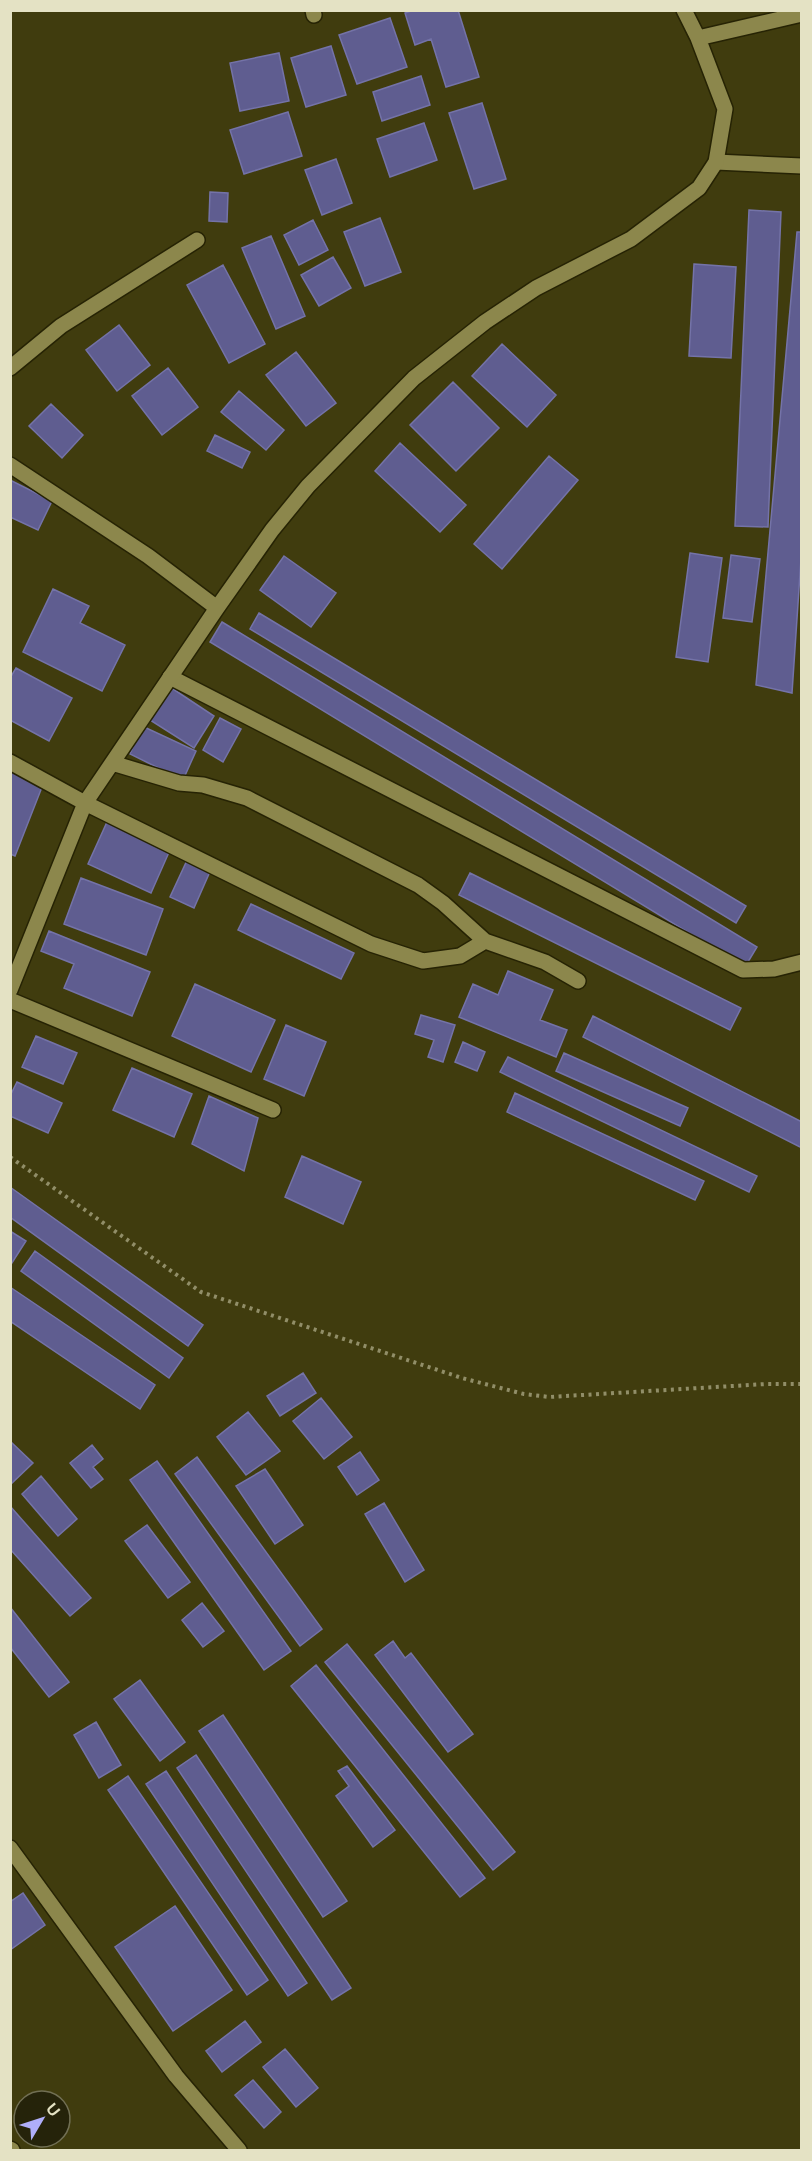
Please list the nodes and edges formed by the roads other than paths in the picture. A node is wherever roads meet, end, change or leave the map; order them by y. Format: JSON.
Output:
{"nodes":[{"id":1,"x":684,"y":10,"type":"edge"},
{"id":2,"x":801,"y":14,"type":"edge"},
{"id":3,"x":698,"y":38,"type":"junction"},
{"id":4,"x":716,"y":162,"type":"junction"},
{"id":5,"x":801,"y":166,"type":"edge"},
{"id":6,"x":198,"y":240,"type":"dead end"},
{"id":7,"x":10,"y":368,"type":"edge"},
{"id":8,"x":10,"y":465,"type":"edge"},
{"id":9,"x":217,"y":608,"type":"junction"},
{"id":10,"x":170,"y":677,"type":"junction"},
{"id":11,"x":10,"y":762,"type":"edge"},
{"id":12,"x":112,"y":763,"type":"junction"},
{"id":13,"x":85,"y":803,"type":"junction"},
{"id":14,"x":485,"y":941,"type":"junction"},
{"id":15,"x":801,"y":962,"type":"edge"},
{"id":16,"x":578,"y":981,"type":"dead end"},
{"id":17,"x":10,"y":990,"type":"edge"},
{"id":18,"x":10,"y":1000,"type":"edge"},
{"id":19,"x":273,"y":1110,"type":"dead end"},
{"id":20,"x":10,"y":1848,"type":"edge"},
{"id":21,"x":238,"y":2151,"type":"edge"}],
"edges":[{"from":1,"to":3,"type":"street"},
{"from":2,"to":3,"type":"street"},
{"from":3,"to":4,"type":"street"},
{"from":4,"to":5,"type":"street"},
{"from":4,"to":9,"type":"street"},
{"from":6,"to":7,"type":"street"},
{"from":8,"to":9,"type":"street"},
{"from":9,"to":10,"type":"street"},
{"from":10,"to":12,"type":"street"},
{"from":10,"to":15,"type":"street"},
{"from":11,"to":13,"type":"street"},
{"from":12,"to":13,"type":"street"},
{"from":12,"to":14,"type":"street"},
{"from":13,"to":14,"type":"street"},
{"from":13,"to":17,"type":"street"},
{"from":14,"to":16,"type":"street"},
{"from":18,"to":19,"type":"street"},
{"from":20,"to":21,"type":"street"}]}
